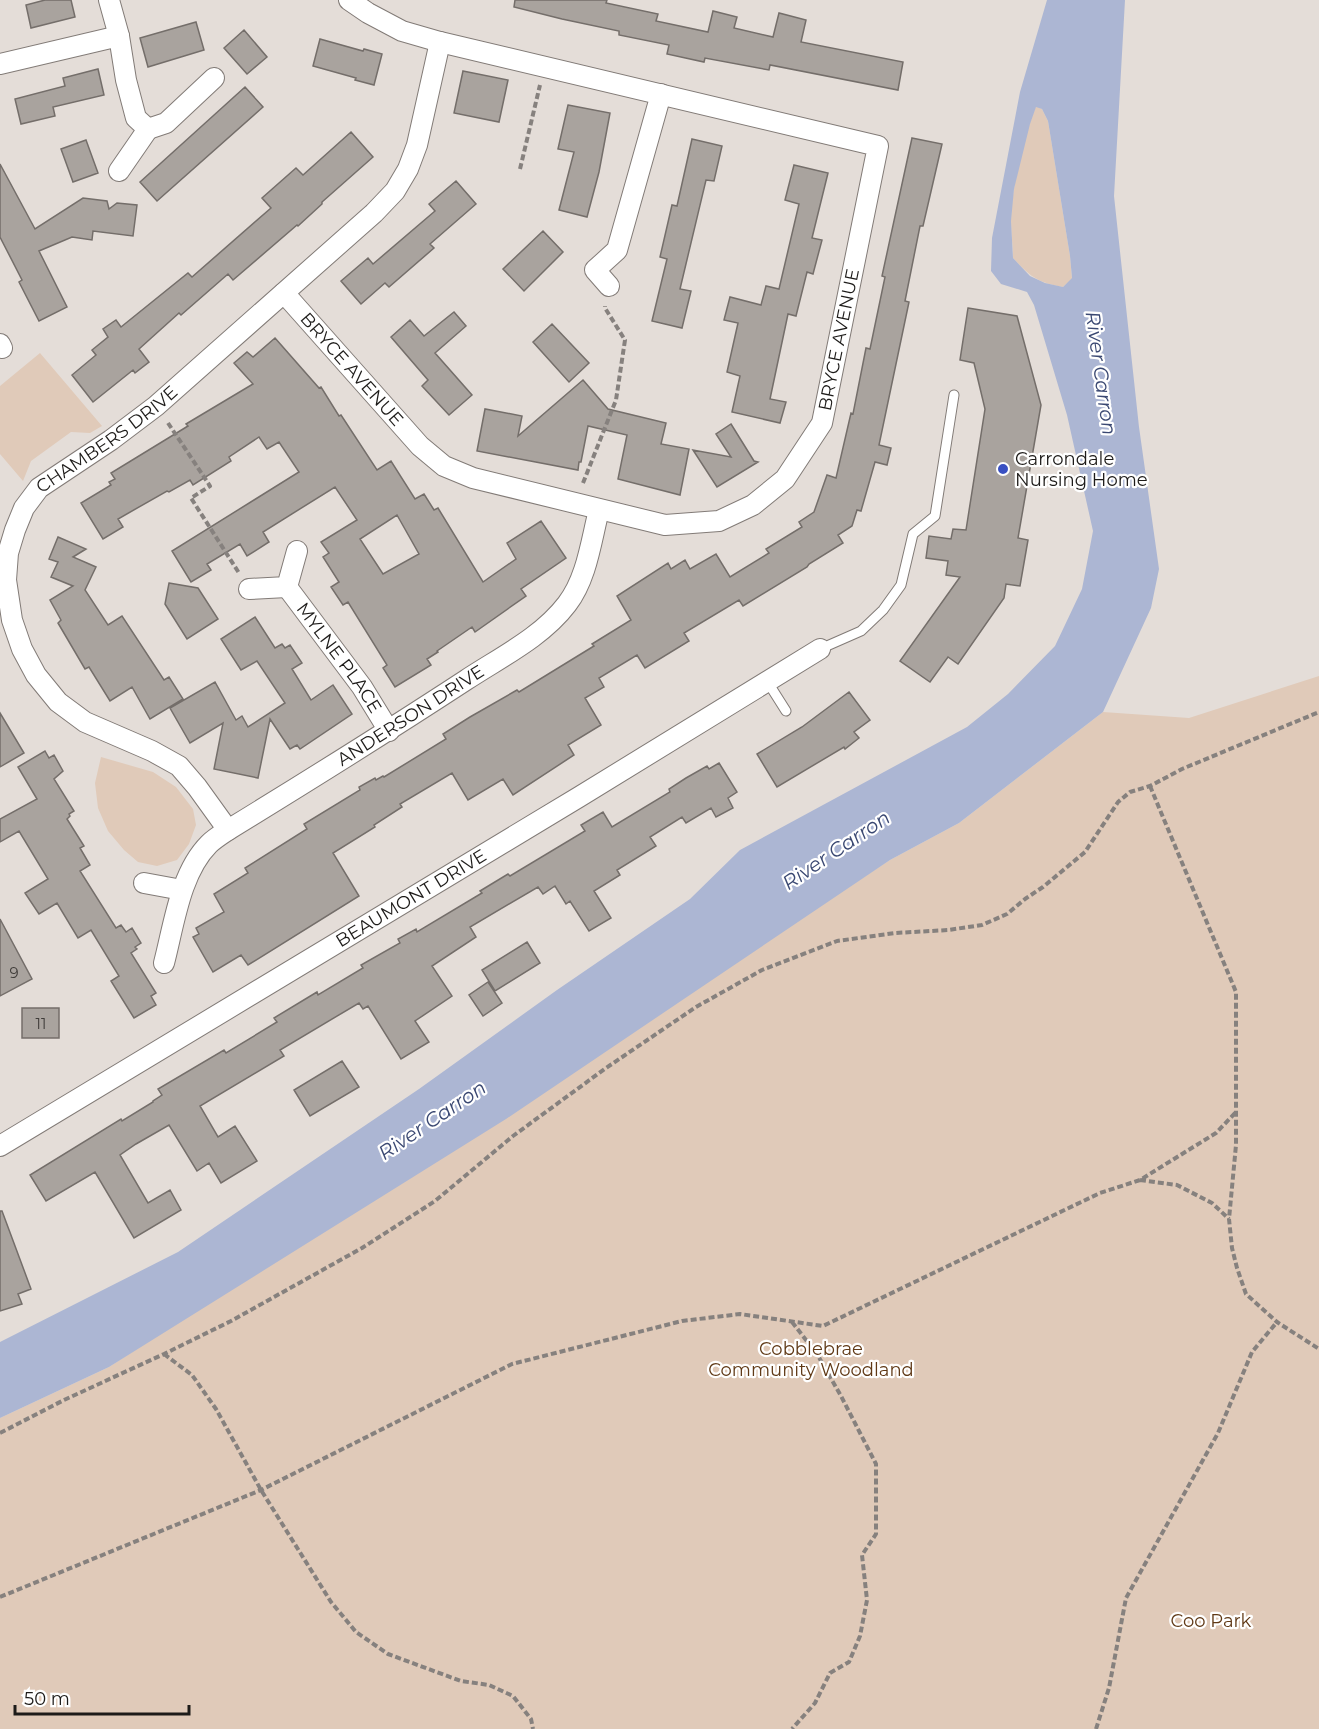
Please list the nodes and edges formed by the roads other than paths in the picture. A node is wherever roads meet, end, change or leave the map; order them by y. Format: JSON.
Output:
{"nodes":[{"id":1,"x":109,"y":0,"type":"edge"},
{"id":2,"x":349,"y":0,"type":"edge"},
{"id":3,"x":118,"y":36,"type":"junction"},
{"id":4,"x":440,"y":42,"type":"junction"},
{"id":5,"x":0,"y":64,"type":"edge"},
{"id":6,"x":214,"y":78,"type":"dead end"},
{"id":7,"x":661,"y":94,"type":"junction"},
{"id":8,"x":148,"y":129,"type":"junction"},
{"id":9,"x":119,"y":171,"type":"dead end"},
{"id":10,"x":609,"y":286,"type":"road end"},
{"id":11,"x":284,"y":293,"type":"junction"},
{"id":12,"x":954,"y":395,"type":"dead end"},
{"id":13,"x":599,"y":510,"type":"junction"},
{"id":14,"x":297,"y":551,"type":"dead end"},
{"id":15,"x":286,"y":586,"type":"junction"},
{"id":16,"x":249,"y":589,"type":"road end"},
{"id":17,"x":820,"y":649,"type":"joint"},
{"id":18,"x":767,"y":681,"type":"junction"},
{"id":19,"x":786,"y":711,"type":"dead end"},
{"id":20,"x":389,"y":731,"type":"junction"},
{"id":21,"x":228,"y":830,"type":"junction"},
{"id":22,"x":144,"y":883,"type":"dead end"},
{"id":23,"x":182,"y":890,"type":"junction"},
{"id":24,"x":164,"y":963,"type":"dead end"},
{"id":25,"x":0,"y":1146,"type":"edge"}],
"edges":[{"from":1,"to":3,"type":"street"},
{"from":2,"to":4,"type":"street","name":"BRYCE AVENUE"},
{"from":3,"to":5,"type":"street"},
{"from":3,"to":8,"type":"street"},
{"from":4,"to":7,"type":"street","name":"BRYCE AVENUE"},
{"from":4,"to":11,"type":"street","name":"CHAMBERS DRIVE"},
{"from":6,"to":8,"type":"street"},
{"from":7,"to":10,"type":"street"},
{"from":7,"to":13,"type":"street","name":"BRYCE AVENUE"},
{"from":8,"to":9,"type":"street"},
{"from":11,"to":13,"type":"street","name":"BRYCE AVENUE"},
{"from":11,"to":21,"type":"street","name":"CHAMBERS DRIVE"},
{"from":12,"to":17,"type":"lane"},
{"from":13,"to":20,"type":"street","name":"ANDERSON DRIVE"},
{"from":14,"to":15,"type":"street","name":"MYLNE PLACE"},
{"from":15,"to":16,"type":"street","name":"MYLNE PLACE"},
{"from":15,"to":20,"type":"street","name":"MYLNE PLACE"},
{"from":17,"to":18,"type":"street","name":"BEAUMONT DRIVE"},
{"from":18,"to":19,"type":"lane"},
{"from":18,"to":25,"type":"street","name":"BEAUMONT DRIVE"},
{"from":20,"to":21,"type":"street","name":"ANDERSON DRIVE"},
{"from":21,"to":23,"type":"street","name":"ANDERSON DRIVE"},
{"from":22,"to":23,"type":"street"},
{"from":23,"to":24,"type":"street","name":"ANDERSON DRIVE"}]}
